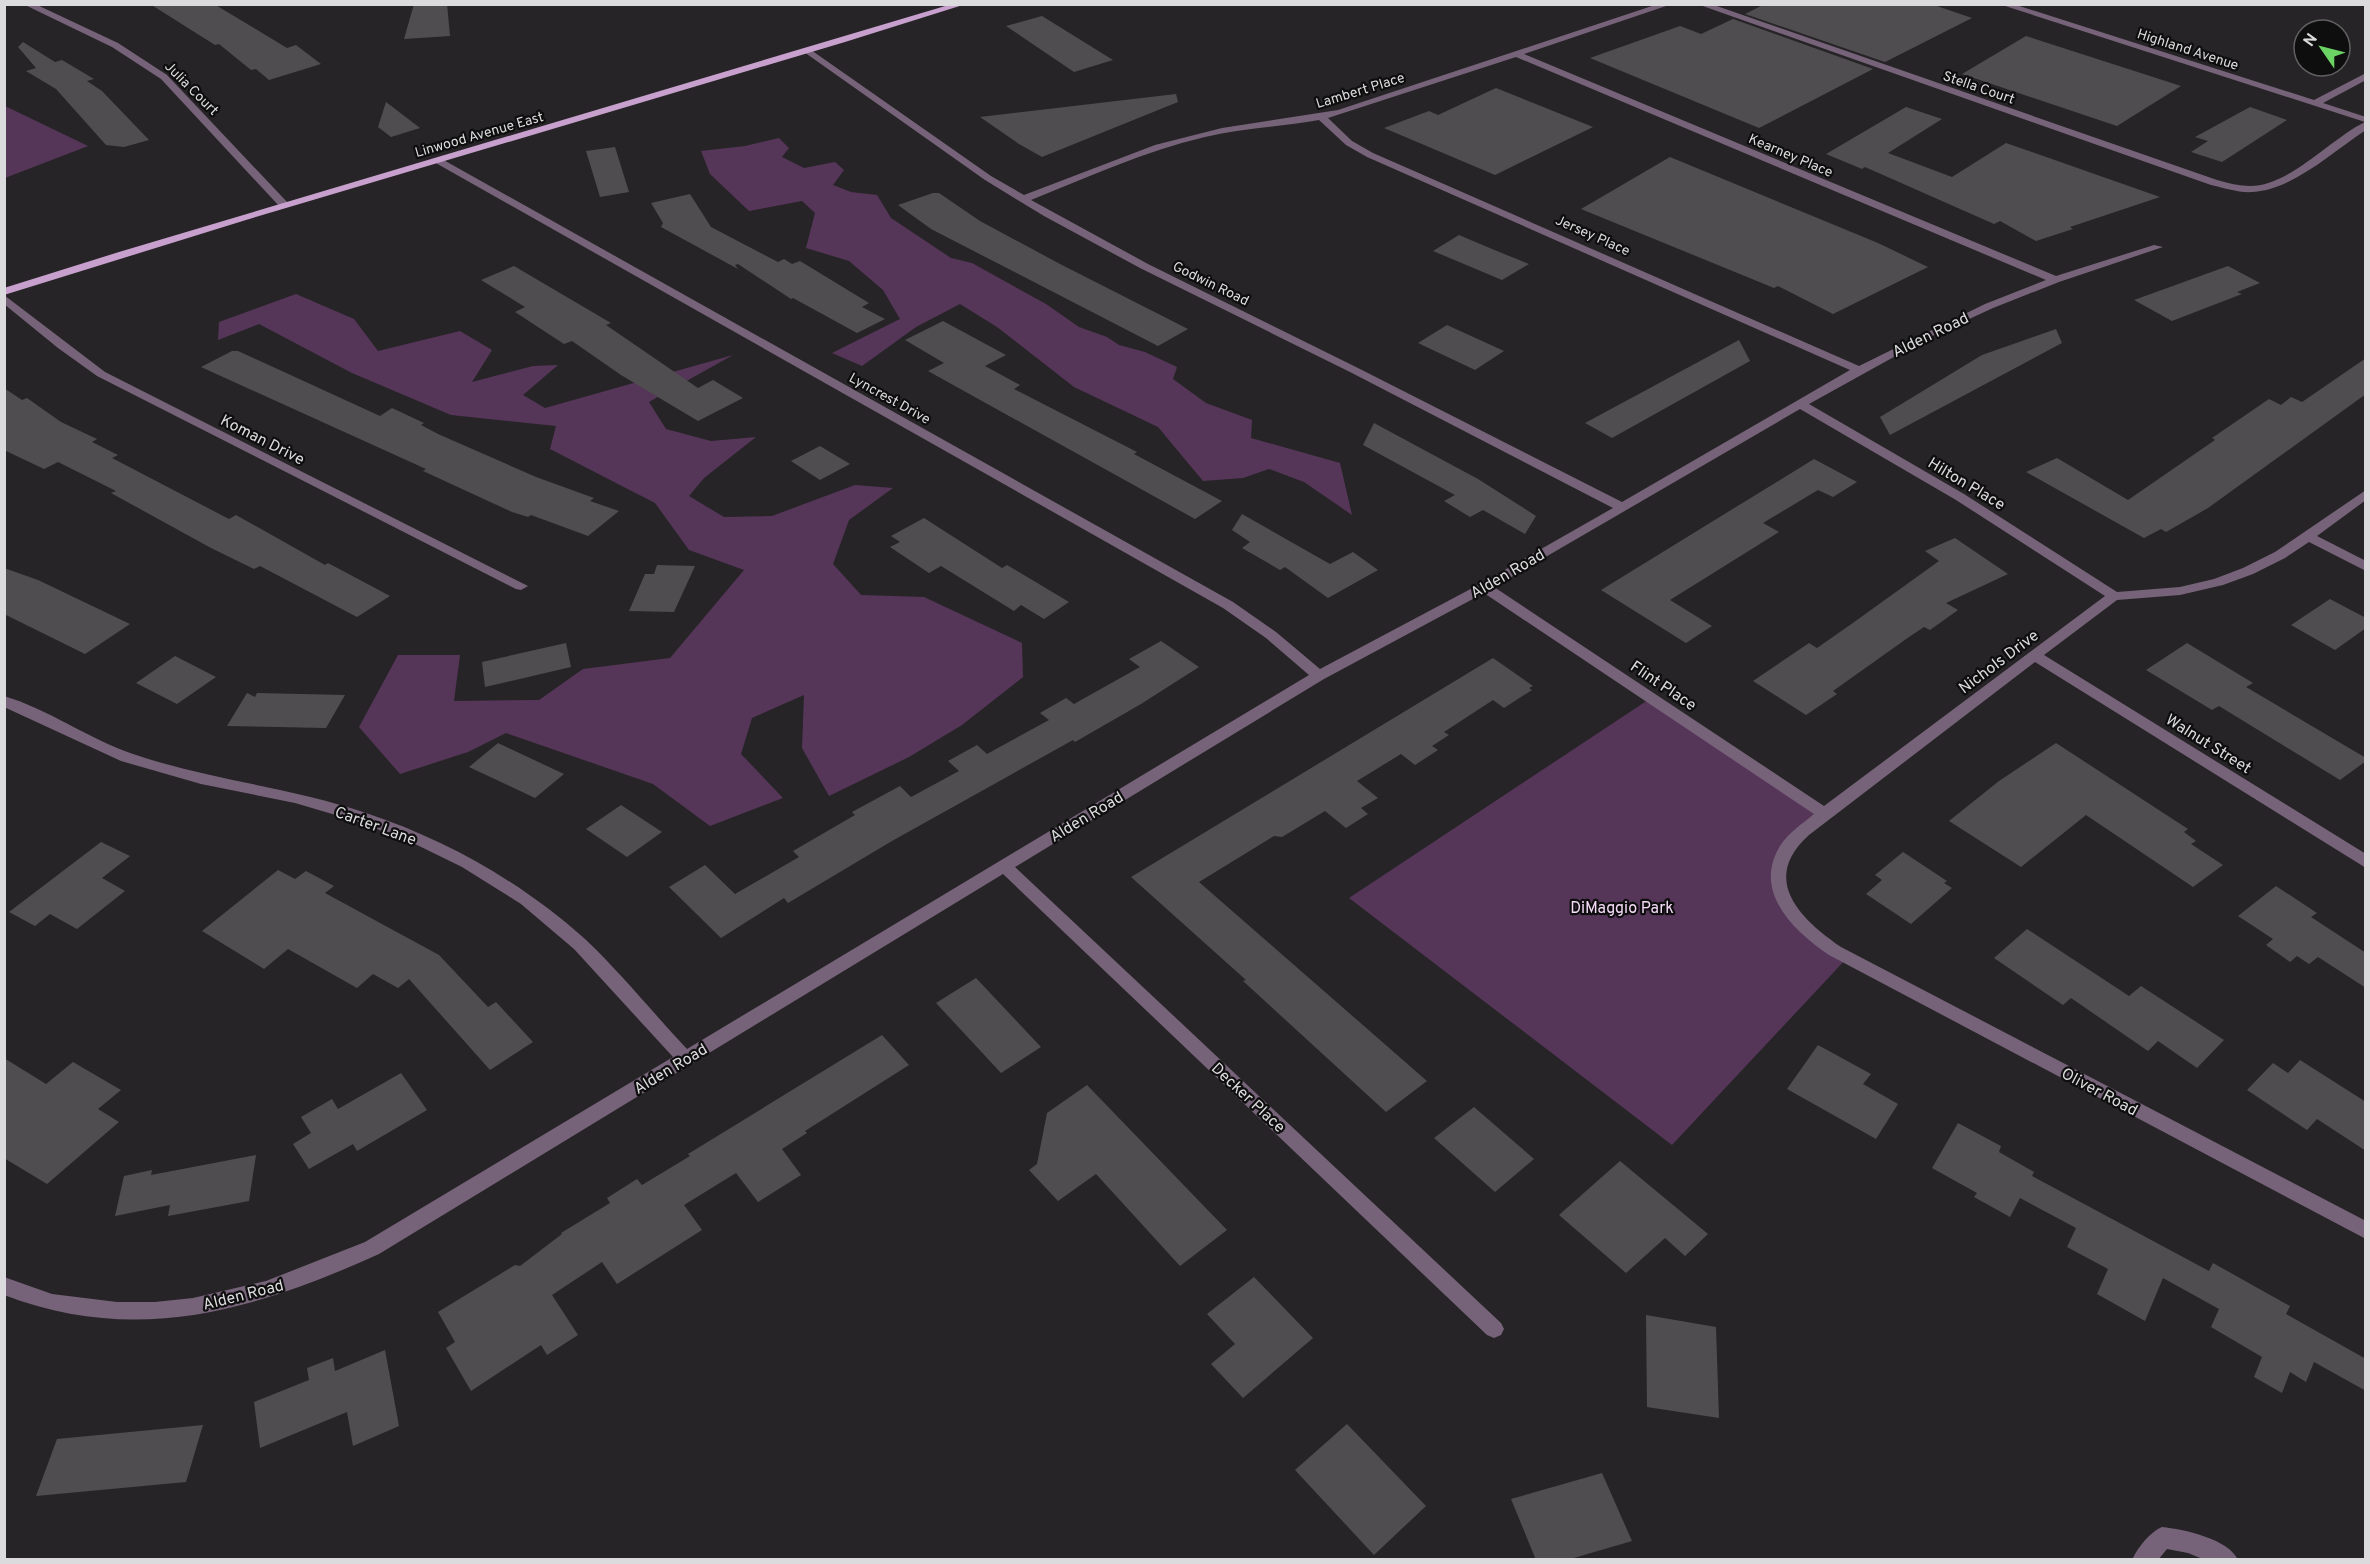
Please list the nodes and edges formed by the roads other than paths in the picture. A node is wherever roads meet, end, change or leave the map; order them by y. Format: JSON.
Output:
{"nodes":[{"id":1,"x":27,"y":4,"type":"edge"},
{"id":2,"x":962,"y":4,"type":"edge"},
{"id":3,"x":1668,"y":4,"type":"edge"},
{"id":4,"x":1701,"y":4,"type":"edge"},
{"id":5,"x":2003,"y":4,"type":"edge"},
{"id":6,"x":808,"y":52,"type":"junction"},
{"id":7,"x":1516,"y":54,"type":"junction"},
{"id":8,"x":2366,"y":76,"type":"edge"},
{"id":9,"x":2314,"y":104,"type":"junction"},
{"id":10,"x":1322,"y":117,"type":"junction"},
{"id":11,"x":2366,"y":120,"type":"edge"},
{"id":12,"x":2366,"y":125,"type":"edge"},
{"id":13,"x":437,"y":160,"type":"junction"},
{"id":14,"x":1024,"y":199,"type":"junction"},
{"id":15,"x":284,"y":205,"type":"junction"},
{"id":16,"x":2157,"y":247,"type":"dead end"},
{"id":17,"x":2055,"y":280,"type":"junction"},
{"id":18,"x":4,"y":292,"type":"edge"},
{"id":19,"x":4,"y":298,"type":"edge"},
{"id":20,"x":1859,"y":369,"type":"junction"},
{"id":21,"x":1800,"y":404,"type":"junction"},
{"id":22,"x":2366,"y":494,"type":"edge"},
{"id":23,"x":1621,"y":507,"type":"junction"},
{"id":24,"x":2308,"y":536,"type":"junction"},
{"id":25,"x":2366,"y":567,"type":"edge"},
{"id":26,"x":521,"y":586,"type":"dead end"},
{"id":27,"x":1485,"y":586,"type":"junction"},
{"id":28,"x":2114,"y":596,"type":"junction"},
{"id":29,"x":2034,"y":656,"type":"junction"},
{"id":30,"x":1319,"y":676,"type":"junction"},
{"id":31,"x":4,"y":701,"type":"edge"},
{"id":32,"x":1824,"y":814,"type":"junction"},
{"id":33,"x":2366,"y":862,"type":"edge"},
{"id":34,"x":1004,"y":866,"type":"junction"},
{"id":35,"x":1835,"y":951,"type":"joint"},
{"id":36,"x":685,"y":1059,"type":"junction"},
{"id":37,"x":2366,"y":1231,"type":"edge"},
{"id":38,"x":4,"y":1286,"type":"edge"},
{"id":39,"x":1494,"y":1329,"type":"dead end"},
{"id":40,"x":2144,"y":1560,"type":"edge"},
{"id":41,"x":2227,"y":1560,"type":"edge"}],
"edges":[{"from":1,"to":15,"type":"street","name":"Julia Court"},
{"from":2,"to":6,"type":"main road","name":"Linwood Avenue East"},
{"from":3,"to":7,"type":"street","name":"Lambert Place"},
{"from":4,"to":12,"type":"street","name":"Stella Court"},
{"from":5,"to":9,"type":"street","name":"Highland Avenue"},
{"from":6,"to":13,"type":"main road","name":"Linwood Avenue East"},
{"from":6,"to":14,"type":"street","name":"Godwin Road"},
{"from":7,"to":10,"type":"street","name":"Lambert Place"},
{"from":7,"to":17,"type":"street","name":"Kearney Place"},
{"from":8,"to":9,"type":"street"},
{"from":9,"to":11,"type":"street","name":"Highland Avenue"},
{"from":10,"to":14,"type":"street","name":"Lambert Place"},
{"from":10,"to":20,"type":"street","name":"Jersey Place"},
{"from":13,"to":15,"type":"main road","name":"Linwood Avenue East"},
{"from":13,"to":30,"type":"street","name":"Lyncrest Drive"},
{"from":14,"to":23,"type":"street","name":"Godwin Road"},
{"from":15,"to":18,"type":"main road","name":"Linwood Avenue East"},
{"from":16,"to":17,"type":"street","name":"Alden Road"},
{"from":17,"to":20,"type":"street","name":"Alden Road"},
{"from":19,"to":26,"type":"street","name":"Koman Drive"},
{"from":20,"to":21,"type":"street","name":"Alden Road"},
{"from":21,"to":23,"type":"street","name":"Alden Road"},
{"from":21,"to":28,"type":"street","name":"Hilton Place"},
{"from":22,"to":24,"type":"street"},
{"from":23,"to":27,"type":"street","name":"Alden Road"},
{"from":24,"to":25,"type":"street"},
{"from":24,"to":28,"type":"street"},
{"from":27,"to":30,"type":"street","name":"Alden Road"},
{"from":27,"to":32,"type":"street","name":"Flint Place"},
{"from":28,"to":29,"type":"street","name":"Nichols Drive"},
{"from":29,"to":32,"type":"street","name":"Nichols Drive"},
{"from":29,"to":33,"type":"street","name":"Walnut Street"},
{"from":30,"to":34,"type":"street","name":"Alden Road"},
{"from":31,"to":36,"type":"street","name":"Carter Lane"},
{"from":32,"to":35,"type":"street","name":"Nichols Drive"},
{"from":34,"to":36,"type":"street","name":"Alden Road"},
{"from":34,"to":39,"type":"street","name":"Decker Place"},
{"from":35,"to":37,"type":"street","name":"Oliver Road"},
{"from":36,"to":38,"type":"street","name":"Alden Road"},
{"from":40,"to":41,"type":"street"}]}
